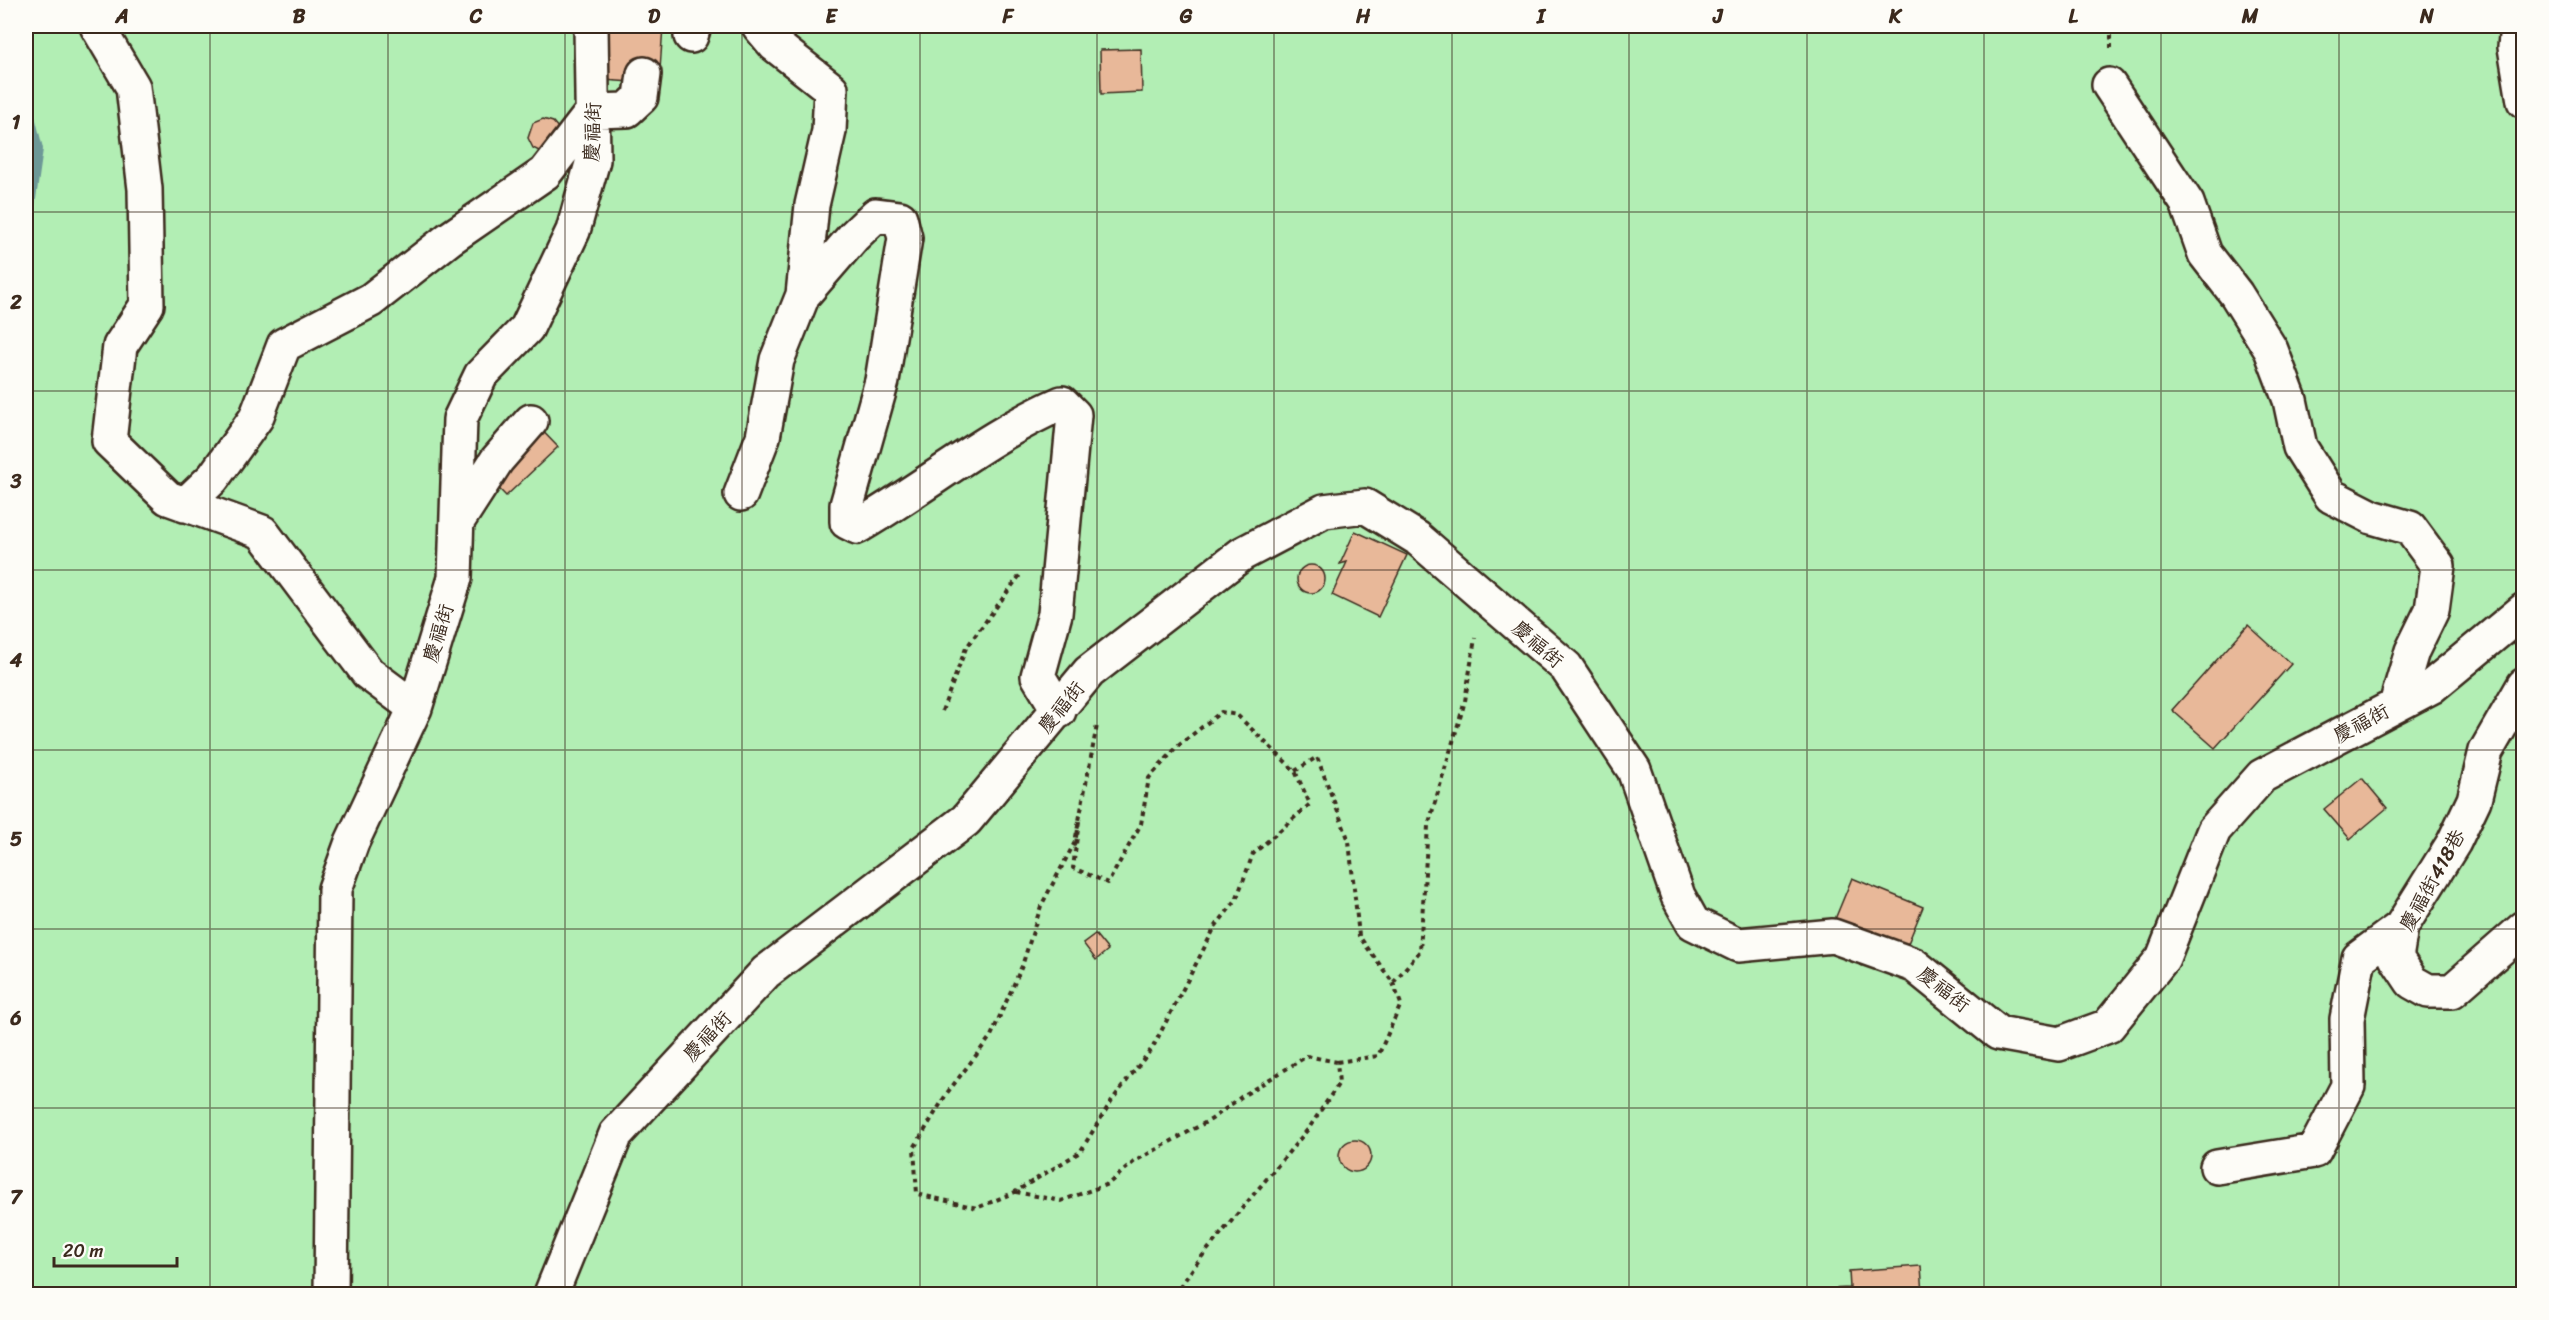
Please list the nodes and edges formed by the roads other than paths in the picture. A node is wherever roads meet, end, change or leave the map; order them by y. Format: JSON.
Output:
{"nodes":[{"id":1,"x":97,"y":26,"type":"edge"},
{"id":2,"x":591,"y":26,"type":"edge"},
{"id":3,"x":759,"y":26,"type":"edge"},
{"id":4,"x":2517,"y":26,"type":"edge"},
{"id":5,"x":644,"y":74,"type":"dead end"},
{"id":6,"x":2109,"y":84,"type":"dead end"},
{"id":7,"x":2523,"y":101,"type":"edge"},
{"id":8,"x":593,"y":111,"type":"junction"},
{"id":9,"x":803,"y":295,"type":"junction"},
{"id":10,"x":531,"y":421,"type":"dead end"},
{"id":11,"x":741,"y":494,"type":"dead end"},
{"id":12,"x":185,"y":505,"type":"junction"},
{"id":13,"x":457,"y":522,"type":"junction"},
{"id":14,"x":2523,"y":610,"type":"edge"},
{"id":15,"x":2523,"y":685,"type":"edge"},
{"id":16,"x":2396,"y":705,"type":"junction"},
{"id":17,"x":415,"y":708,"type":"junction"},
{"id":18,"x":1059,"y":711,"type":"junction"},
{"id":19,"x":2401,"y":927,"type":"junction"},
{"id":20,"x":2523,"y":928,"type":"edge"},
{"id":21,"x":2217,"y":1167,"type":"dead end"},
{"id":22,"x":331,"y":1294,"type":"edge"},
{"id":23,"x":551,"y":1294,"type":"edge"}],
"edges":[{"from":1,"to":12,"type":"street"},
{"from":2,"to":8,"type":"street","name":"慶福街"},
{"from":3,"to":9,"type":"street"},
{"from":4,"to":7,"type":"street"},
{"from":5,"to":8,"type":"street"},
{"from":6,"to":16,"type":"street"},
{"from":8,"to":12,"type":"street"},
{"from":8,"to":13,"type":"street","name":"慶福街"},
{"from":9,"to":11,"type":"street"},
{"from":9,"to":18,"type":"street"},
{"from":10,"to":13,"type":"street"},
{"from":12,"to":17,"type":"street"},
{"from":13,"to":17,"type":"street","name":"慶福街"},
{"from":14,"to":16,"type":"street","name":"慶福街"},
{"from":15,"to":19,"type":"street","name":"慶福街418巷"},
{"from":16,"to":18,"type":"street","name":"慶福街"},
{"from":17,"to":22,"type":"street","name":"慶福街"},
{"from":18,"to":23,"type":"street","name":"慶福街"},
{"from":19,"to":20,"type":"street","name":"慶福街418巷"},
{"from":19,"to":21,"type":"street"}]}
